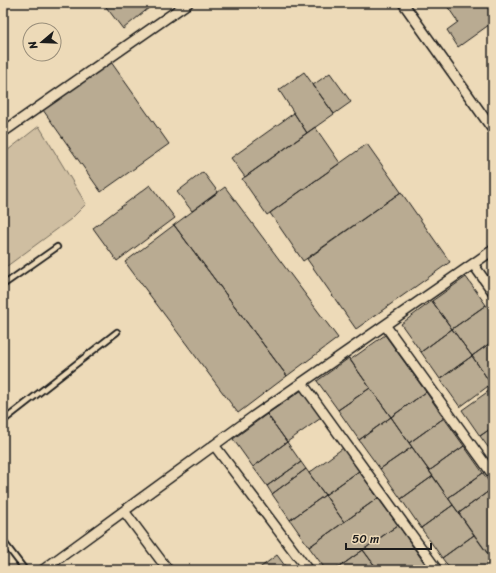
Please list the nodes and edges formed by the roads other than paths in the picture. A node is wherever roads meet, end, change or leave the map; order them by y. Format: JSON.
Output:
{"nodes":[{"id":1,"x":188,"y":3,"type":"edge"},
{"id":2,"x":403,"y":3,"type":"edge"},
{"id":3,"x":5,"y":127,"type":"edge"},
{"id":4,"x":493,"y":130,"type":"edge"},
{"id":5,"x":57,"y":247,"type":"dead end"},
{"id":6,"x":493,"y":250,"type":"edge"},
{"id":7,"x":473,"y":264,"type":"junction"},
{"id":8,"x":3,"y":285,"type":"edge"},
{"id":9,"x":493,"y":292,"type":"edge"},
{"id":10,"x":385,"y":325,"type":"junction"},
{"id":11,"x":117,"y":332,"type":"dead end"},
{"id":12,"x":302,"y":383,"type":"junction"},
{"id":13,"x":3,"y":421,"type":"edge"},
{"id":14,"x":214,"y":445,"type":"junction"},
{"id":15,"x":493,"y":475,"type":"edge"},
{"id":16,"x":124,"y":511,"type":"junction"},
{"id":17,"x":3,"y":541,"type":"edge"},
{"id":18,"x":25,"y":570,"type":"edge"},
{"id":19,"x":43,"y":570,"type":"edge"},
{"id":20,"x":168,"y":570,"type":"edge"},
{"id":21,"x":308,"y":570,"type":"edge"},
{"id":22,"x":437,"y":570,"type":"edge"}],
"edges":[{"from":1,"to":3,"type":"street"},
{"from":2,"to":4,"type":"street"},
{"from":5,"to":8,"type":"lane"},
{"from":6,"to":7,"type":"street"},
{"from":7,"to":9,"type":"street"},
{"from":7,"to":10,"type":"street"},
{"from":10,"to":12,"type":"street"},
{"from":10,"to":15,"type":"street"},
{"from":11,"to":13,"type":"lane"},
{"from":12,"to":14,"type":"street"},
{"from":12,"to":22,"type":"street"},
{"from":14,"to":16,"type":"street"},
{"from":14,"to":21,"type":"street"},
{"from":16,"to":19,"type":"street"},
{"from":16,"to":20,"type":"street"},
{"from":17,"to":18,"type":"lane"}]}
